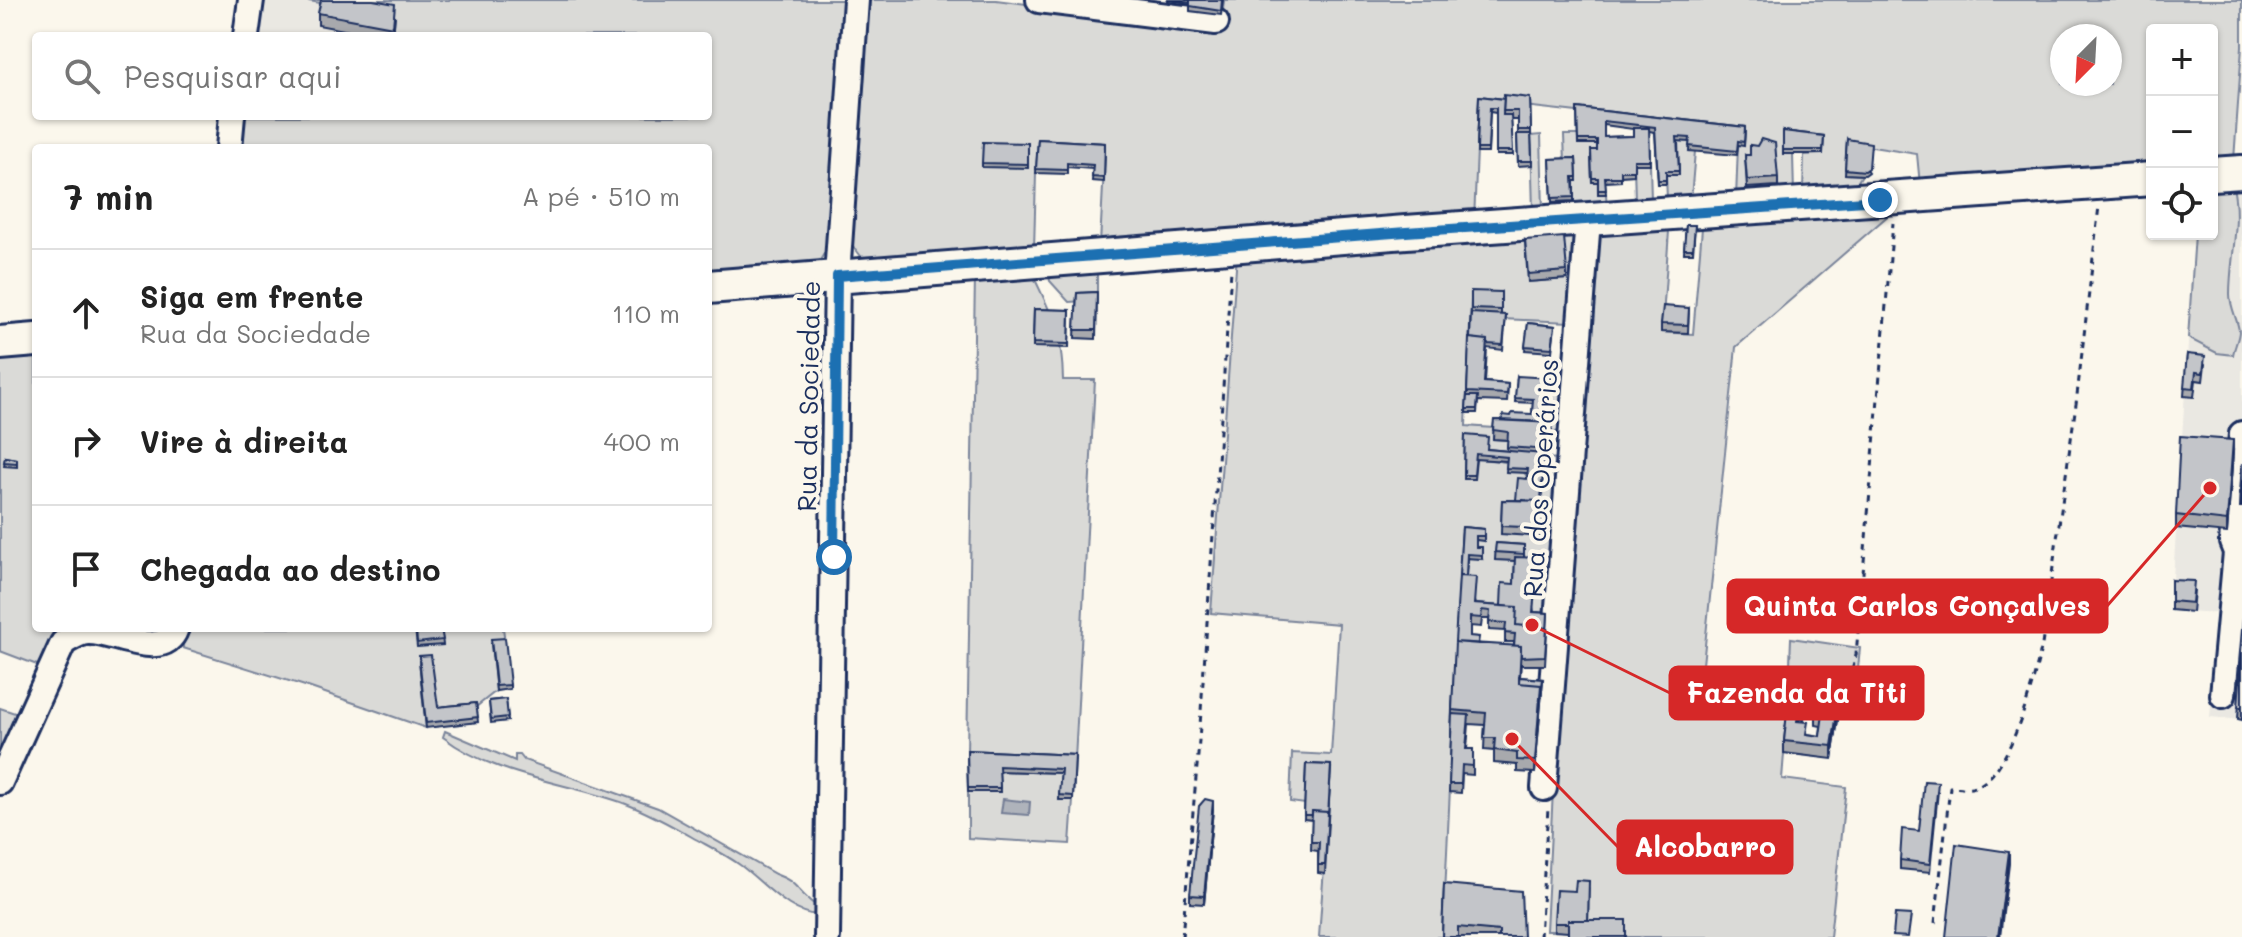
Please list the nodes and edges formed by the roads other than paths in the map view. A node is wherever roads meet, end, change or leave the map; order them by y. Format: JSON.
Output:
{"nodes":[{"id":1,"x":251,"y":0,"type":"edge"},
{"id":2,"x":856,"y":0,"type":"edge"},
{"id":3,"x":1039,"y":0,"type":"edge"},
{"id":4,"x":1216,"y":22,"type":"dead end"},
{"id":5,"x":247,"y":32,"type":"edge"},
{"id":6,"x":232,"y":120,"type":"edge"},
{"id":7,"x":229,"y":144,"type":"edge"},
{"id":8,"x":2242,"y":172,"type":"edge"},
{"id":9,"x":2218,"y":174,"type":"edge"},
{"id":10,"x":2146,"y":179,"type":"edge"},
{"id":11,"x":1588,"y":220,"type":"junction"},
{"id":12,"x":837,"y":276,"type":"junction"},
{"id":13,"x":712,"y":287,"type":"edge"},
{"id":14,"x":32,"y":340,"type":"edge"},
{"id":15,"x":0,"y":343,"type":"edge"},
{"id":16,"x":2242,"y":434,"type":"edge"},
{"id":17,"x":88,"y":632,"type":"edge"},
{"id":18,"x":88,"y":632,"type":"edge"},
{"id":19,"x":174,"y":632,"type":"edge"},
{"id":20,"x":2223,"y":695,"type":"dead end"},
{"id":21,"x":0,"y":782,"type":"edge"},
{"id":22,"x":1544,"y":788,"type":"road end"},
{"id":23,"x":827,"y":937,"type":"edge"}],
"edges":[{"from":1,"to":5,"type":"street"},
{"from":2,"to":12,"type":"street","name":"Rua da Sociedade"},
{"from":3,"to":4,"type":"street"},
{"from":6,"to":7,"type":"street"},
{"from":8,"to":9,"type":"main road"},
{"from":10,"to":11,"type":"main road"},
{"from":11,"to":12,"type":"main road"},
{"from":11,"to":22,"type":"street","name":"Rua dos Operários"},
{"from":12,"to":13,"type":"main road"},
{"from":12,"to":23,"type":"street","name":"Rua da Sociedade"},
{"from":14,"to":15,"type":"main road"},
{"from":16,"to":20,"type":"street"},
{"from":17,"to":19,"type":"street"},
{"from":18,"to":21,"type":"street"}]}
